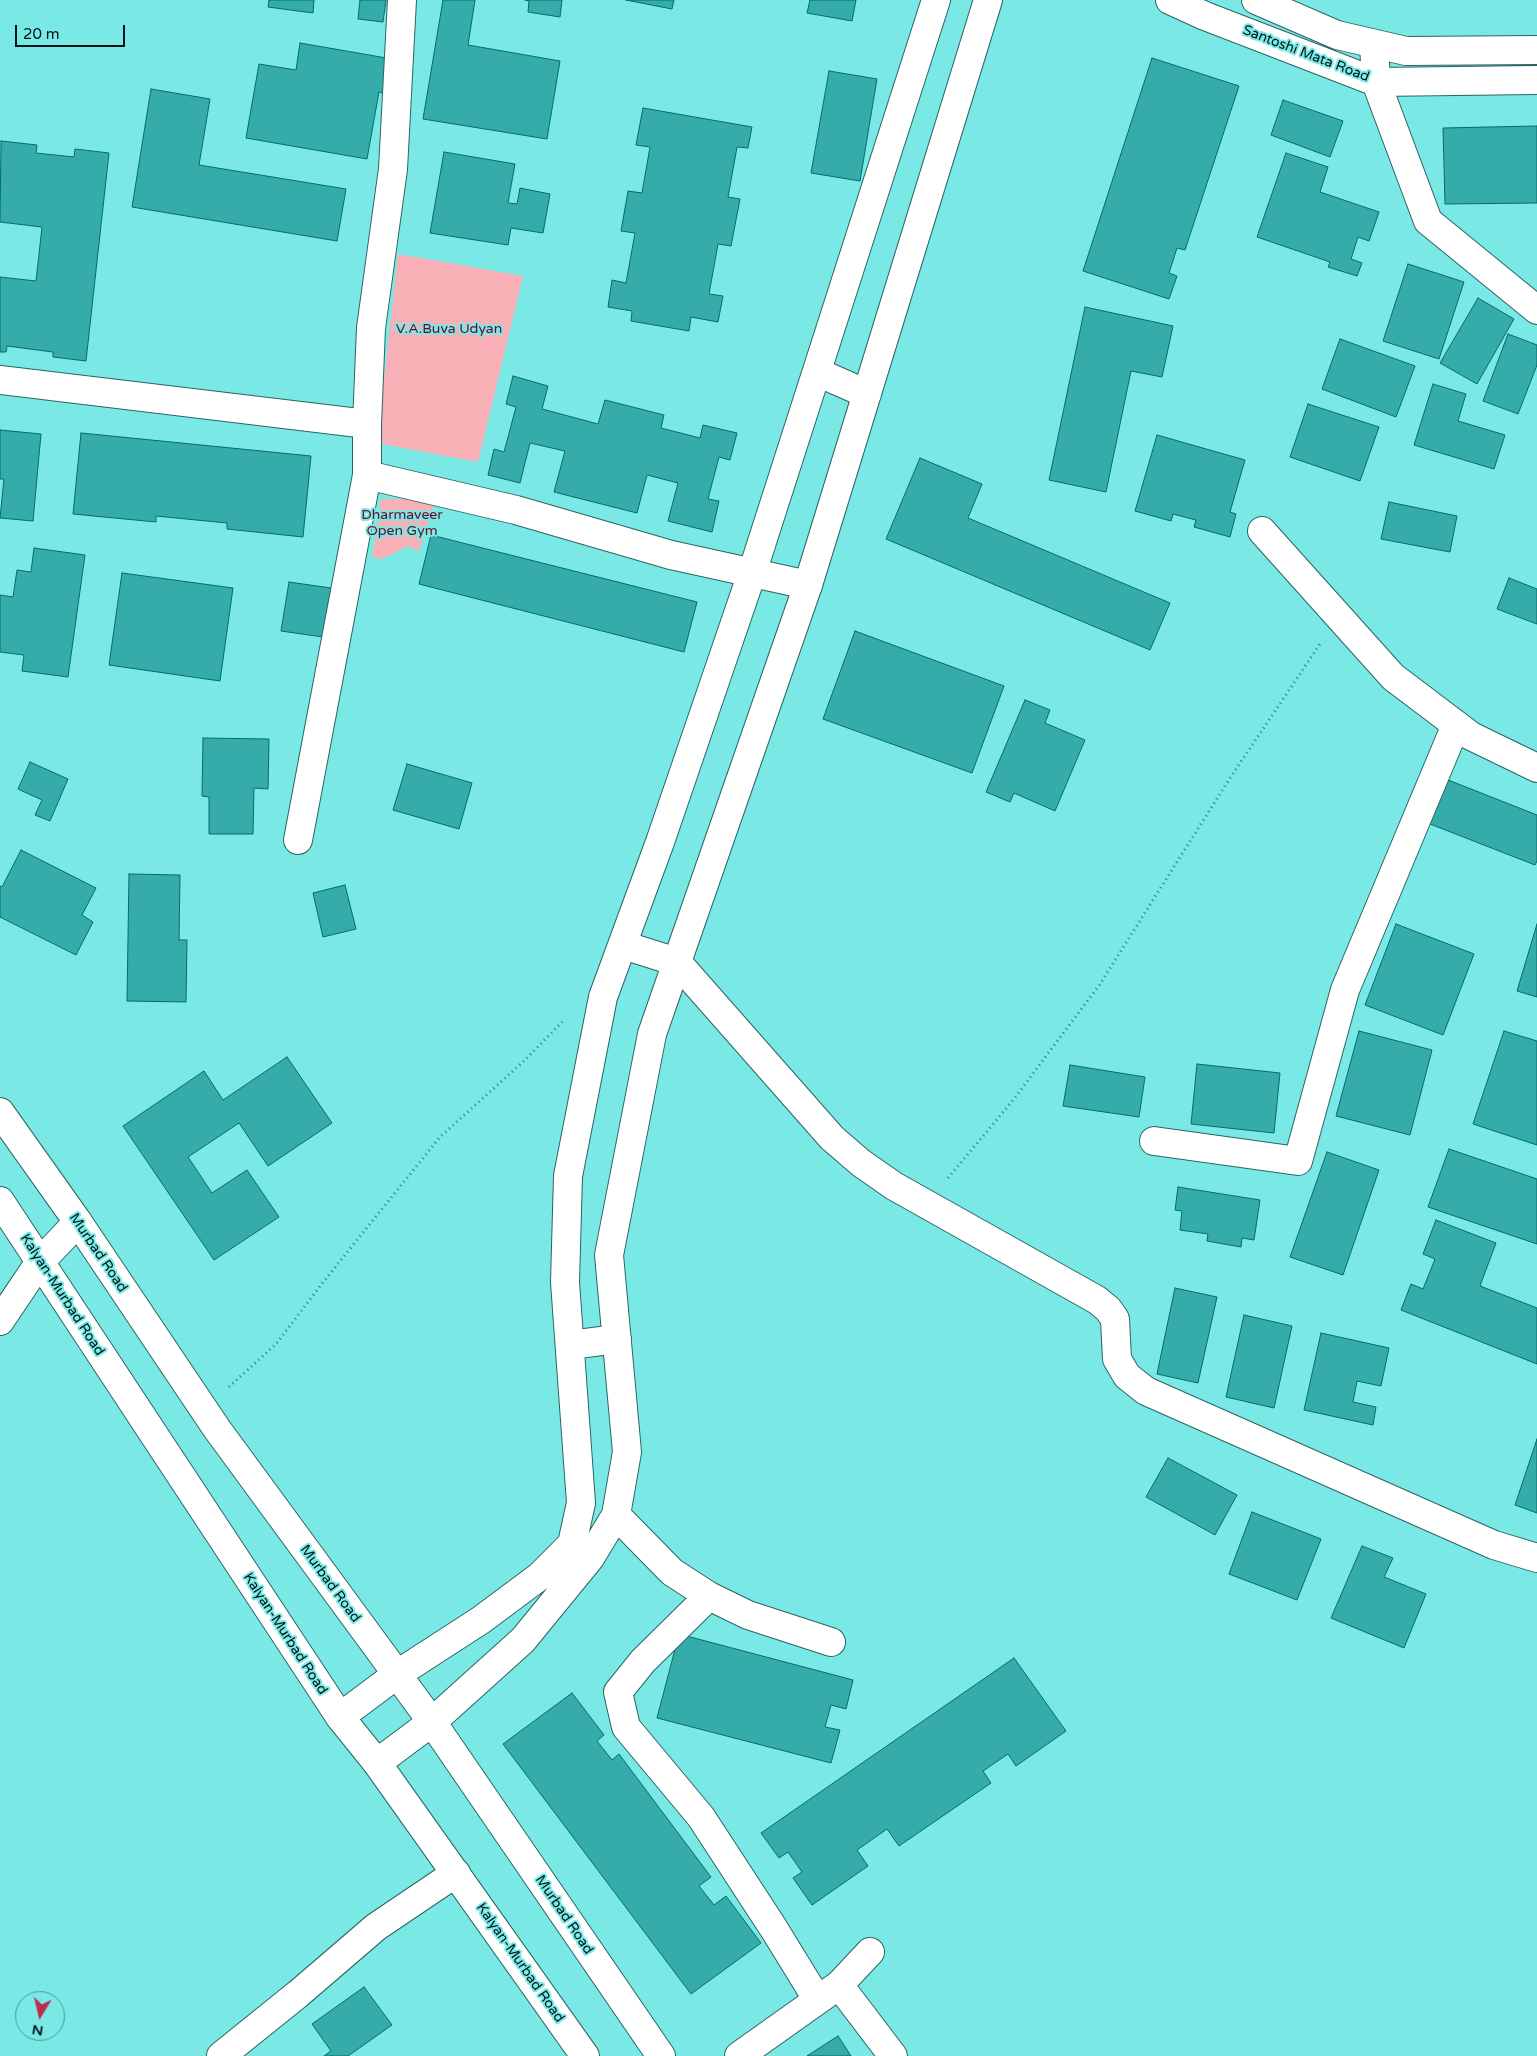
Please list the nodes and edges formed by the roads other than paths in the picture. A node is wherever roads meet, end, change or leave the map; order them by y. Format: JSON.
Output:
{"nodes":[{"id":1,"x":402,"y":0,"type":"edge"},
{"id":2,"x":936,"y":0,"type":"edge"},
{"id":3,"x":988,"y":0,"type":"edge"},
{"id":4,"x":1170,"y":0,"type":"edge"},
{"id":5,"x":1256,"y":0,"type":"edge"},
{"id":6,"x":1374,"y":44,"type":"junction"},
{"id":7,"x":1537,"y":50,"type":"edge"},
{"id":8,"x":1537,"y":80,"type":"edge"},
{"id":9,"x":1376,"y":82,"type":"junction"},
{"id":10,"x":1537,"y":310,"type":"edge"},
{"id":11,"x":817,"y":372,"type":"junction"},
{"id":12,"x":0,"y":380,"type":"edge"},
{"id":13,"x":867,"y":394,"type":"junction"},
{"id":14,"x":367,"y":424,"type":"junction"},
{"id":15,"x":367,"y":475,"type":"junction"},
{"id":16,"x":1262,"y":531,"type":"dead end"},
{"id":17,"x":752,"y":573,"type":"junction"},
{"id":18,"x":808,"y":586,"type":"junction"},
{"id":19,"x":1456,"y":725,"type":"junction"},
{"id":20,"x":1537,"y":768,"type":"edge"},
{"id":21,"x":298,"y":840,"type":"dead end"},
{"id":22,"x":623,"y":945,"type":"junction"},
{"id":23,"x":677,"y":962,"type":"junction"},
{"id":24,"x":0,"y":1112,"type":"edge"},
{"id":25,"x":1154,"y":1141,"type":"dead end"},
{"id":26,"x":0,"y":1201,"type":"edge"},
{"id":27,"x":78,"y":1222,"type":"junction"},
{"id":28,"x":39,"y":1263,"type":"junction"},
{"id":29,"x":0,"y":1321,"type":"edge"},
{"id":30,"x":617,"y":1339,"type":"junction"},
{"id":31,"x":570,"y":1345,"type":"junction"},
{"id":32,"x":616,"y":1515,"type":"junction"},
{"id":33,"x":1537,"y":1558,"type":"edge"},
{"id":34,"x":709,"y":1596,"type":"junction"},
{"id":35,"x":830,"y":1642,"type":"dead end"},
{"id":36,"x":396,"y":1675,"type":"junction"},
{"id":37,"x":340,"y":1717,"type":"junction"},
{"id":38,"x":432,"y":1722,"type":"junction"},
{"id":39,"x":378,"y":1763,"type":"junction"},
{"id":40,"x":456,"y":1873,"type":"junction"},
{"id":41,"x":870,"y":1952,"type":"dead end"},
{"id":42,"x":828,"y":1992,"type":"junction"},
{"id":43,"x":221,"y":2056,"type":"edge"},
{"id":44,"x":585,"y":2056,"type":"edge"},
{"id":45,"x":661,"y":2056,"type":"edge"},
{"id":46,"x":739,"y":2056,"type":"edge"},
{"id":47,"x":893,"y":2056,"type":"edge"}],
"edges":[{"from":1,"to":14,"type":"main road"},
{"from":2,"to":11,"type":"main road"},
{"from":3,"to":13,"type":"main road"},
{"from":4,"to":9,"type":"main road","name":"Santoshi Mata Road"},
{"from":5,"to":6,"type":"main road","name":"Santoshi Mata Road"},
{"from":6,"to":7,"type":"main road","name":"Santoshi Mata Road"},
{"from":6,"to":9,"type":"main road"},
{"from":8,"to":9,"type":"main road","name":"Santoshi Mata Road"},
{"from":9,"to":10,"type":"main road"},
{"from":11,"to":13,"type":"main road"},
{"from":11,"to":17,"type":"main road"},
{"from":12,"to":14,"type":"main road"},
{"from":13,"to":18,"type":"main road"},
{"from":14,"to":15,"type":"main road"},
{"from":15,"to":17,"type":"main road"},
{"from":15,"to":21,"type":"main road"},
{"from":16,"to":19,"type":"main road"},
{"from":17,"to":18,"type":"main road"},
{"from":17,"to":22,"type":"main road"},
{"from":18,"to":23,"type":"main road"},
{"from":19,"to":20,"type":"main road"},
{"from":19,"to":25,"type":"main road"},
{"from":22,"to":23,"type":"main road"},
{"from":22,"to":31,"type":"main road"},
{"from":23,"to":30,"type":"main road"},
{"from":23,"to":33,"type":"main road"},
{"from":24,"to":27,"type":"main road","name":"Murbad Road"},
{"from":26,"to":28,"type":"main road","name":"Kalyan-Murbad Road"},
{"from":27,"to":28,"type":"main road"},
{"from":27,"to":36,"type":"main road","name":"Murbad Road"},
{"from":28,"to":29,"type":"main road"},
{"from":28,"to":37,"type":"main road","name":"Kalyan-Murbad Road"},
{"from":30,"to":31,"type":"main road"},
{"from":30,"to":32,"type":"main road"},
{"from":31,"to":36,"type":"main road"},
{"from":32,"to":34,"type":"main road"},
{"from":32,"to":38,"type":"main road"},
{"from":34,"to":35,"type":"main road"},
{"from":34,"to":42,"type":"main road"},
{"from":36,"to":37,"type":"main road"},
{"from":36,"to":38,"type":"main road","name":"Murbad Road"},
{"from":37,"to":39,"type":"main road","name":"Kalyan-Murbad Road"},
{"from":38,"to":39,"type":"main road"},
{"from":38,"to":45,"type":"main road","name":"Murbad Road"},
{"from":39,"to":40,"type":"main road","name":"Kalyan-Murbad Road"},
{"from":40,"to":43,"type":"main road"},
{"from":40,"to":44,"type":"main road","name":"Kalyan-Murbad Road"},
{"from":41,"to":42,"type":"main road"},
{"from":42,"to":46,"type":"main road"},
{"from":42,"to":47,"type":"main road"}]}
